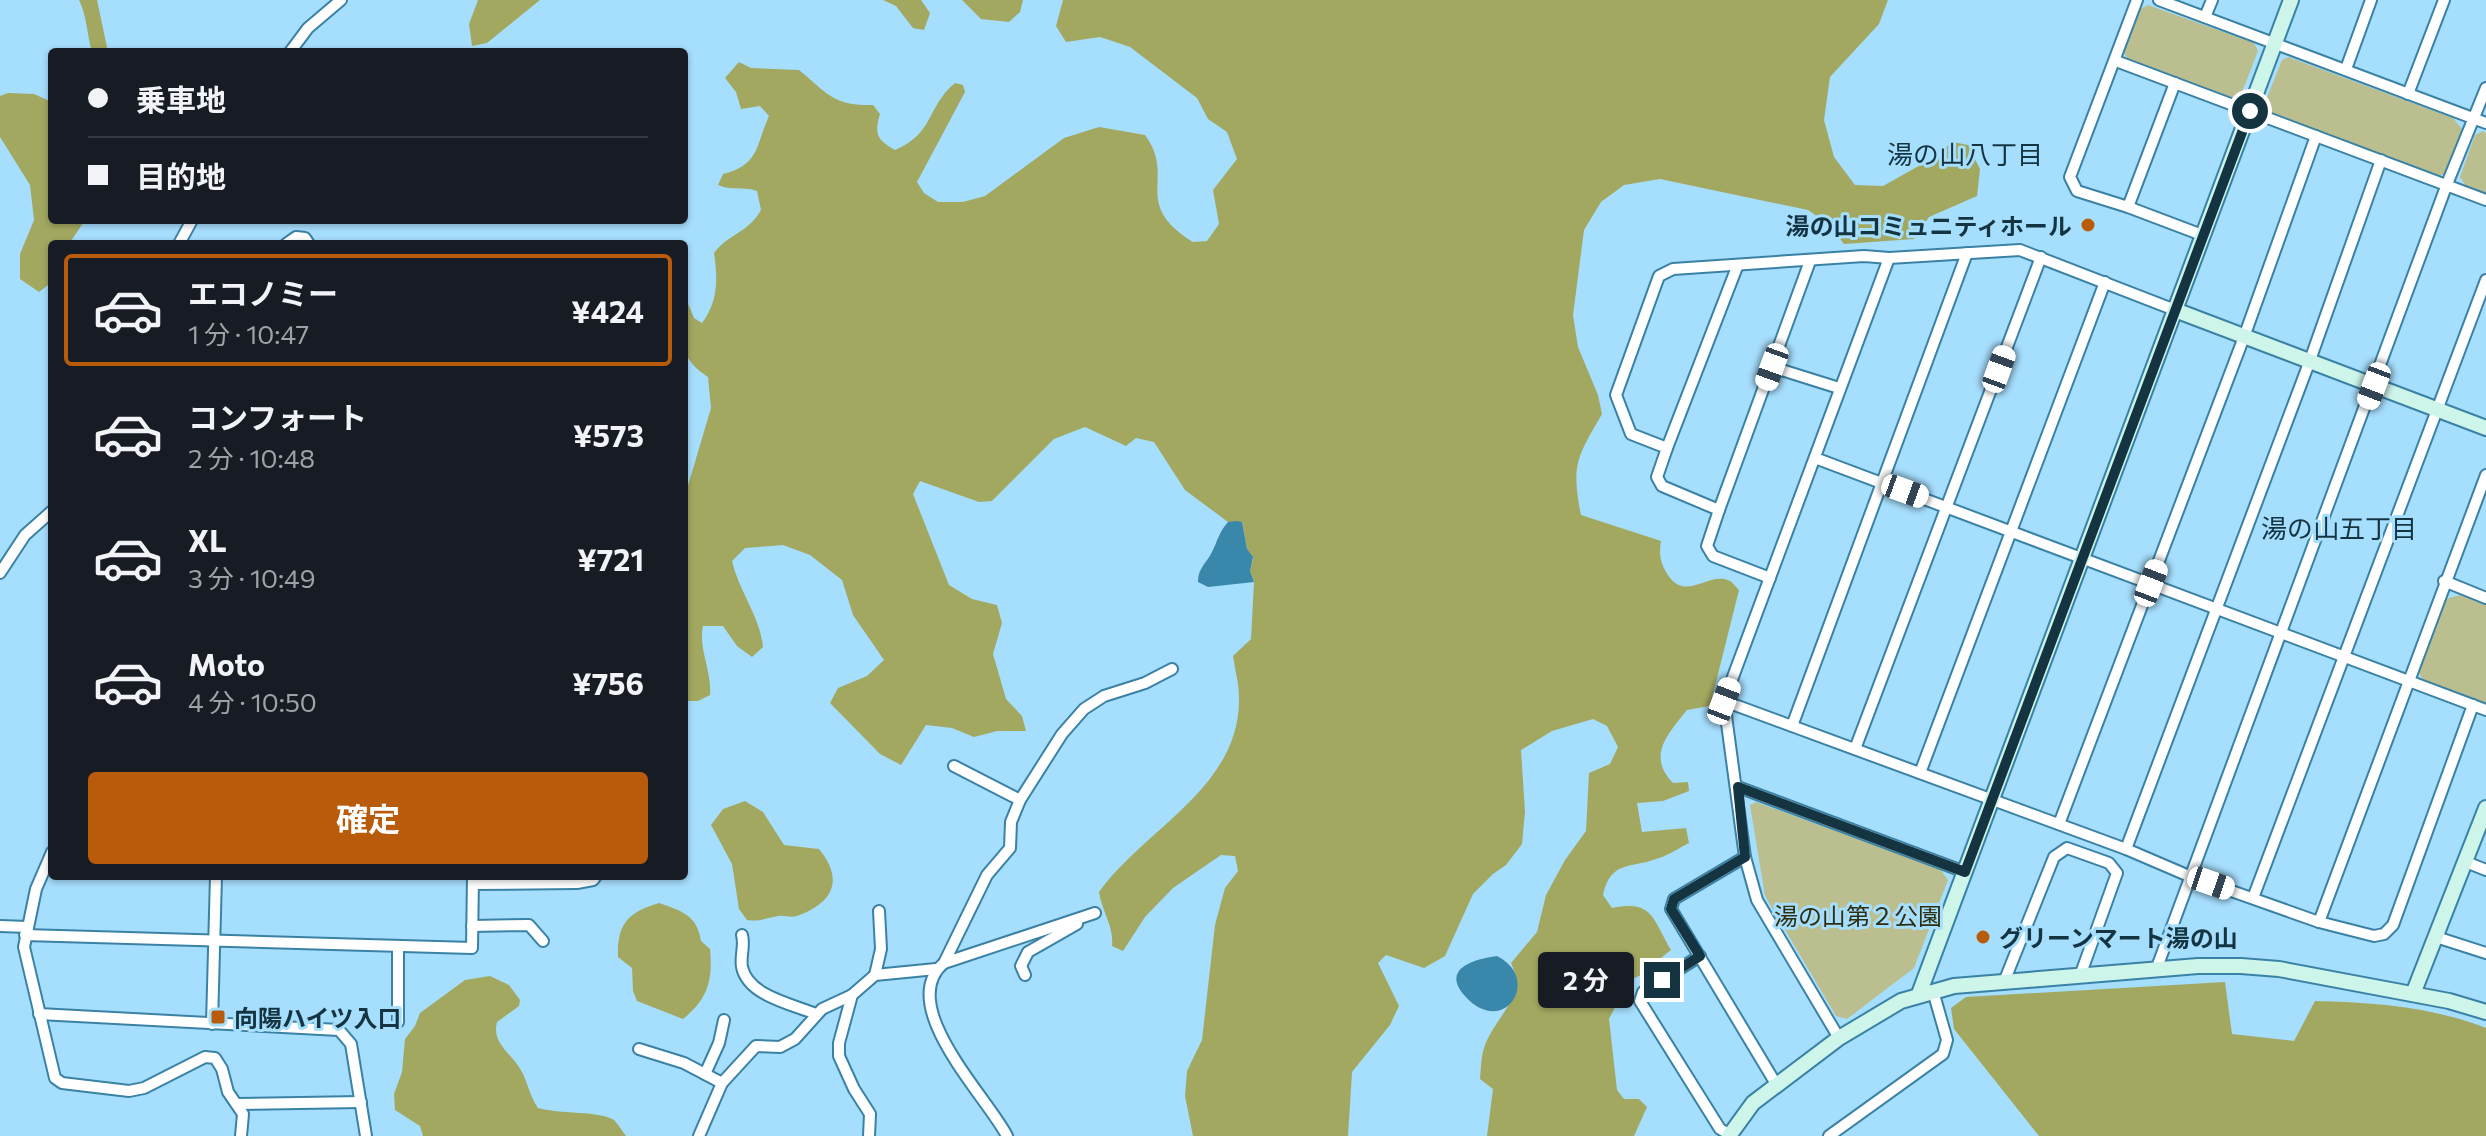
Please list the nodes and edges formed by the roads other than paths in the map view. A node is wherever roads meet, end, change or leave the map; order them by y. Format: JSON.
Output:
{"nodes":[{"id":1,"x":341,"y":0,"type":"edge"},
{"id":2,"x":2137,"y":0,"type":"edge"},
{"id":3,"x":2159,"y":0,"type":"edge"},
{"id":4,"x":2212,"y":0,"type":"edge"},
{"id":5,"x":2291,"y":0,"type":"edge"},
{"id":6,"x":2371,"y":0,"type":"edge"},
{"id":7,"x":2444,"y":0,"type":"edge"},
{"id":8,"x":2205,"y":17,"type":"junction"},
{"id":9,"x":2275,"y":43,"type":"junction"},
{"id":10,"x":293,"y":48,"type":"edge"},
{"id":11,"x":2116,"y":61,"type":"junction"},
{"id":12,"x":2346,"y":69,"type":"junction"},
{"id":13,"x":2175,"y":83,"type":"junction"},
{"id":14,"x":2486,"y":88,"type":"edge"},
{"id":15,"x":2408,"y":94,"type":"junction"},
{"id":16,"x":2250,"y":111,"type":"junction"},
{"id":17,"x":2474,"y":119,"type":"junction"},
{"id":18,"x":2486,"y":123,"type":"edge"},
{"id":19,"x":2316,"y":136,"type":"junction"},
{"id":20,"x":2381,"y":160,"type":"junction"},
{"id":21,"x":2447,"y":184,"type":"junction"},
{"id":22,"x":2486,"y":200,"type":"edge"},
{"id":23,"x":2128,"y":207,"type":"junction"},
{"id":24,"x":2202,"y":235,"type":"junction"},
{"id":25,"x":1967,"y":253,"type":"junction"},
{"id":26,"x":2041,"y":257,"type":"junction"},
{"id":27,"x":1889,"y":258,"type":"junction"},
{"id":28,"x":1810,"y":261,"type":"junction"},
{"id":29,"x":1737,"y":267,"type":"junction"},
{"id":30,"x":2486,"y":280,"type":"edge"},
{"id":31,"x":2105,"y":282,"type":"junction"},
{"id":32,"x":2175,"y":310,"type":"junction"},
{"id":33,"x":2244,"y":337,"type":"junction"},
{"id":34,"x":2309,"y":363,"type":"junction"},
{"id":35,"x":1772,"y":367,"type":"junction"},
{"id":36,"x":2374,"y":386,"type":"junction"},
{"id":37,"x":1839,"y":388,"type":"junction"},
{"id":38,"x":2437,"y":410,"type":"junction"},
{"id":39,"x":2486,"y":428,"type":"edge"},
{"id":40,"x":1667,"y":448,"type":"junction"},
{"id":41,"x":1815,"y":458,"type":"junction"},
{"id":42,"x":2486,"y":475,"type":"edge"},
{"id":43,"x":1883,"y":483,"type":"junction"},
{"id":44,"x":1947,"y":507,"type":"junction"},
{"id":45,"x":1719,"y":510,"type":"junction"},
{"id":46,"x":48,"y":515,"type":"edge"},
{"id":47,"x":2011,"y":531,"type":"junction"},
{"id":48,"x":2082,"y":558,"type":"junction"},
{"id":49,"x":0,"y":573,"type":"edge"},
{"id":50,"x":1770,"y":578,"type":"junction"},
{"id":51,"x":2444,"y":581,"type":"junction"},
{"id":52,"x":2151,"y":583,"type":"junction"},
{"id":53,"x":2486,"y":598,"type":"edge"},
{"id":54,"x":2216,"y":607,"type":"junction"},
{"id":55,"x":2280,"y":632,"type":"junction"},
{"id":56,"x":2345,"y":657,"type":"junction"},
{"id":57,"x":1172,"y":669,"type":"dead end"},
{"id":58,"x":2409,"y":682,"type":"junction"},
{"id":59,"x":1724,"y":701,"type":"junction"},
{"id":60,"x":2473,"y":705,"type":"junction"},
{"id":61,"x":2486,"y":710,"type":"edge"},
{"id":62,"x":1792,"y":726,"type":"junction"},
{"id":63,"x":1855,"y":749,"type":"junction"},
{"id":64,"x":954,"y":766,"type":"dead end"},
{"id":65,"x":1920,"y":773,"type":"junction"},
{"id":66,"x":1738,"y":787,"type":"junction"},
{"id":67,"x":1992,"y":799,"type":"junction"},
{"id":68,"x":1020,"y":800,"type":"junction"},
{"id":69,"x":2486,"y":808,"type":"edge"},
{"id":70,"x":2059,"y":824,"type":"junction"},
{"id":71,"x":2126,"y":849,"type":"junction"},
{"id":72,"x":1745,"y":857,"type":"junction"},
{"id":73,"x":48,"y":862,"type":"edge"},
{"id":74,"x":2466,"y":862,"type":"junction"},
{"id":75,"x":2486,"y":870,"type":"edge"},
{"id":76,"x":1965,"y":872,"type":"junction"},
{"id":77,"x":2189,"y":876,"type":"junction"},
{"id":78,"x":216,"y":880,"type":"edge"},
{"id":79,"x":473,"y":880,"type":"edge"},
{"id":80,"x":593,"y":880,"type":"edge"},
{"id":81,"x":2253,"y":898,"type":"junction"},
{"id":82,"x":879,"y":911,"type":"dead end"},
{"id":83,"x":2319,"y":922,"type":"junction"},
{"id":84,"x":0,"y":926,"type":"edge"},
{"id":85,"x":472,"y":926,"type":"junction"},
{"id":86,"x":26,"y":931,"type":"junction"},
{"id":87,"x":742,"y":935,"type":"dead end"},
{"id":88,"x":2436,"y":937,"type":"junction"},
{"id":89,"x":214,"y":941,"type":"junction"},
{"id":90,"x":543,"y":941,"type":"dead end"},
{"id":91,"x":398,"y":946,"type":"junction"},
{"id":92,"x":2485,"y":950,"type":"edge"},
{"id":93,"x":1700,"y":956,"type":"junction"},
{"id":94,"x":940,"y":966,"type":"junction"},
{"id":95,"x":2156,"y":970,"type":"junction"},
{"id":96,"x":875,"y":975,"type":"junction"},
{"id":97,"x":1025,"y":975,"type":"dead end"},
{"id":98,"x":2080,"y":976,"type":"junction"},
{"id":99,"x":2004,"y":982,"type":"junction"},
{"id":100,"x":1926,"y":992,"type":"junction"},
{"id":101,"x":2413,"y":994,"type":"junction"},
{"id":102,"x":852,"y":995,"type":"junction"},
{"id":103,"x":2486,"y":1012,"type":"edge"},
{"id":104,"x":39,"y":1014,"type":"junction"},
{"id":105,"x":816,"y":1014,"type":"junction"},
{"id":106,"x":724,"y":1020,"type":"dead end"},
{"id":107,"x":398,"y":1022,"type":"dead end"},
{"id":108,"x":212,"y":1024,"type":"junction"},
{"id":109,"x":1839,"y":1038,"type":"junction"},
{"id":110,"x":639,"y":1049,"type":"dead end"},
{"id":111,"x":705,"y":1074,"type":"junction"},
{"id":112,"x":722,"y":1083,"type":"junction"},
{"id":113,"x":1776,"y":1084,"type":"junction"},
{"id":114,"x":361,"y":1102,"type":"junction"},
{"id":115,"x":237,"y":1104,"type":"junction"},
{"id":116,"x":1729,"y":1135,"type":"edge"},
{"id":117,"x":241,"y":1136,"type":"edge"},
{"id":118,"x":366,"y":1136,"type":"edge"},
{"id":119,"x":702,"y":1136,"type":"edge"},
{"id":120,"x":869,"y":1136,"type":"edge"},
{"id":121,"x":1007,"y":1136,"type":"edge"},
{"id":122,"x":1829,"y":1136,"type":"edge"}],
"edges":[{"from":1,"to":10,"type":"street"},
{"from":2,"to":11,"type":"street"},
{"from":3,"to":8,"type":"street"},
{"from":4,"to":8,"type":"street"},
{"from":5,"to":9,"type":"street"},
{"from":6,"to":12,"type":"street"},
{"from":7,"to":15,"type":"street"},
{"from":8,"to":9,"type":"street"},
{"from":9,"to":12,"type":"street"},
{"from":9,"to":16,"type":"street"},
{"from":11,"to":13,"type":"street"},
{"from":11,"to":23,"type":"street"},
{"from":12,"to":15,"type":"street"},
{"from":13,"to":16,"type":"street"},
{"from":13,"to":23,"type":"street"},
{"from":14,"to":17,"type":"street"},
{"from":15,"to":17,"type":"street"},
{"from":16,"to":19,"type":"street"},
{"from":16,"to":24,"type":"street"},
{"from":17,"to":18,"type":"street"},
{"from":17,"to":21,"type":"street"},
{"from":19,"to":20,"type":"street"},
{"from":19,"to":33,"type":"street"},
{"from":20,"to":21,"type":"street"},
{"from":20,"to":34,"type":"street"},
{"from":21,"to":22,"type":"street"},
{"from":21,"to":36,"type":"street"},
{"from":23,"to":24,"type":"street"},
{"from":24,"to":32,"type":"street"},
{"from":25,"to":26,"type":"street"},
{"from":25,"to":27,"type":"street"},
{"from":25,"to":43,"type":"street"},
{"from":26,"to":31,"type":"street"},
{"from":26,"to":44,"type":"street"},
{"from":27,"to":28,"type":"street"},
{"from":27,"to":37,"type":"street"},
{"from":28,"to":29,"type":"street"},
{"from":28,"to":35,"type":"street"},
{"from":29,"to":40,"type":"street"},
{"from":29,"to":40,"type":"street"},
{"from":30,"to":38,"type":"street"},
{"from":31,"to":32,"type":"street"},
{"from":31,"to":47,"type":"street"},
{"from":32,"to":33,"type":"street"},
{"from":32,"to":48,"type":"street"},
{"from":33,"to":34,"type":"street"},
{"from":33,"to":52,"type":"street"},
{"from":34,"to":36,"type":"street"},
{"from":34,"to":54,"type":"street"},
{"from":35,"to":37,"type":"street"},
{"from":35,"to":45,"type":"street"},
{"from":36,"to":38,"type":"street"},
{"from":36,"to":55,"type":"street"},
{"from":37,"to":41,"type":"street"},
{"from":38,"to":39,"type":"street"},
{"from":38,"to":56,"type":"street"},
{"from":40,"to":45,"type":"street"},
{"from":41,"to":43,"type":"street"},
{"from":41,"to":50,"type":"street"},
{"from":42,"to":51,"type":"street"},
{"from":43,"to":44,"type":"street"},
{"from":43,"to":62,"type":"street"},
{"from":44,"to":47,"type":"street"},
{"from":44,"to":63,"type":"street"},
{"from":45,"to":50,"type":"street"},
{"from":46,"to":49,"type":"street"},
{"from":47,"to":48,"type":"street"},
{"from":47,"to":65,"type":"street"},
{"from":48,"to":52,"type":"street"},
{"from":48,"to":67,"type":"street"},
{"from":50,"to":59,"type":"street"},
{"from":51,"to":53,"type":"street"},
{"from":51,"to":58,"type":"street"},
{"from":52,"to":54,"type":"street"},
{"from":52,"to":70,"type":"street"},
{"from":54,"to":55,"type":"street"},
{"from":54,"to":71,"type":"street"},
{"from":55,"to":56,"type":"street"},
{"from":55,"to":77,"type":"street"},
{"from":56,"to":58,"type":"street"},
{"from":56,"to":81,"type":"street"},
{"from":57,"to":68,"type":"street"},
{"from":58,"to":60,"type":"street"},
{"from":58,"to":83,"type":"street"},
{"from":59,"to":62,"type":"street"},
{"from":59,"to":66,"type":"street"},
{"from":60,"to":61,"type":"street"},
{"from":60,"to":83,"type":"street"},
{"from":62,"to":63,"type":"street"},
{"from":63,"to":65,"type":"street"},
{"from":64,"to":68,"type":"street"},
{"from":65,"to":67,"type":"street"},
{"from":66,"to":72,"type":"street"},
{"from":66,"to":76,"type":"street"},
{"from":67,"to":70,"type":"street"},
{"from":67,"to":76,"type":"street"},
{"from":68,"to":94,"type":"street"},
{"from":69,"to":74,"type":"street"},
{"from":70,"to":71,"type":"street"},
{"from":71,"to":77,"type":"street"},
{"from":72,"to":93,"type":"street"},
{"from":72,"to":109,"type":"street"},
{"from":73,"to":86,"type":"street"},
{"from":74,"to":75,"type":"street"},
{"from":74,"to":88,"type":"street"},
{"from":76,"to":100,"type":"street"},
{"from":77,"to":81,"type":"street"},
{"from":77,"to":95,"type":"street"},
{"from":78,"to":89,"type":"street"},
{"from":79,"to":80,"type":"street"},
{"from":79,"to":85,"type":"street"},
{"from":81,"to":83,"type":"street"},
{"from":82,"to":96,"type":"street"},
{"from":84,"to":86,"type":"street"},
{"from":85,"to":90,"type":"street"},
{"from":85,"to":91,"type":"street"},
{"from":86,"to":89,"type":"street"},
{"from":86,"to":104,"type":"street"},
{"from":87,"to":105,"type":"street"},
{"from":88,"to":92,"type":"street"},
{"from":88,"to":101,"type":"street"},
{"from":89,"to":91,"type":"street"},
{"from":89,"to":108,"type":"street"},
{"from":91,"to":107,"type":"street"},
{"from":93,"to":113,"type":"street"},
{"from":93,"to":116,"type":"street"},
{"from":94,"to":96,"type":"street"},
{"from":94,"to":97,"type":"street"},
{"from":94,"to":121,"type":"street"},
{"from":95,"to":98,"type":"street"},
{"from":95,"to":101,"type":"street"},
{"from":96,"to":102,"type":"street"},
{"from":98,"to":99,"type":"street"},
{"from":98,"to":99,"type":"street"},
{"from":99,"to":100,"type":"street"},
{"from":100,"to":109,"type":"street"},
{"from":100,"to":122,"type":"street"},
{"from":101,"to":103,"type":"street"},
{"from":102,"to":105,"type":"street"},
{"from":102,"to":120,"type":"street"},
{"from":104,"to":108,"type":"street"},
{"from":104,"to":115,"type":"street"},
{"from":105,"to":112,"type":"street"},
{"from":106,"to":111,"type":"street"},
{"from":108,"to":114,"type":"street"},
{"from":109,"to":113,"type":"street"},
{"from":110,"to":111,"type":"street"},
{"from":111,"to":112,"type":"street"},
{"from":112,"to":119,"type":"street"},
{"from":113,"to":116,"type":"street"},
{"from":114,"to":115,"type":"street"},
{"from":114,"to":118,"type":"street"},
{"from":115,"to":117,"type":"street"}]}
